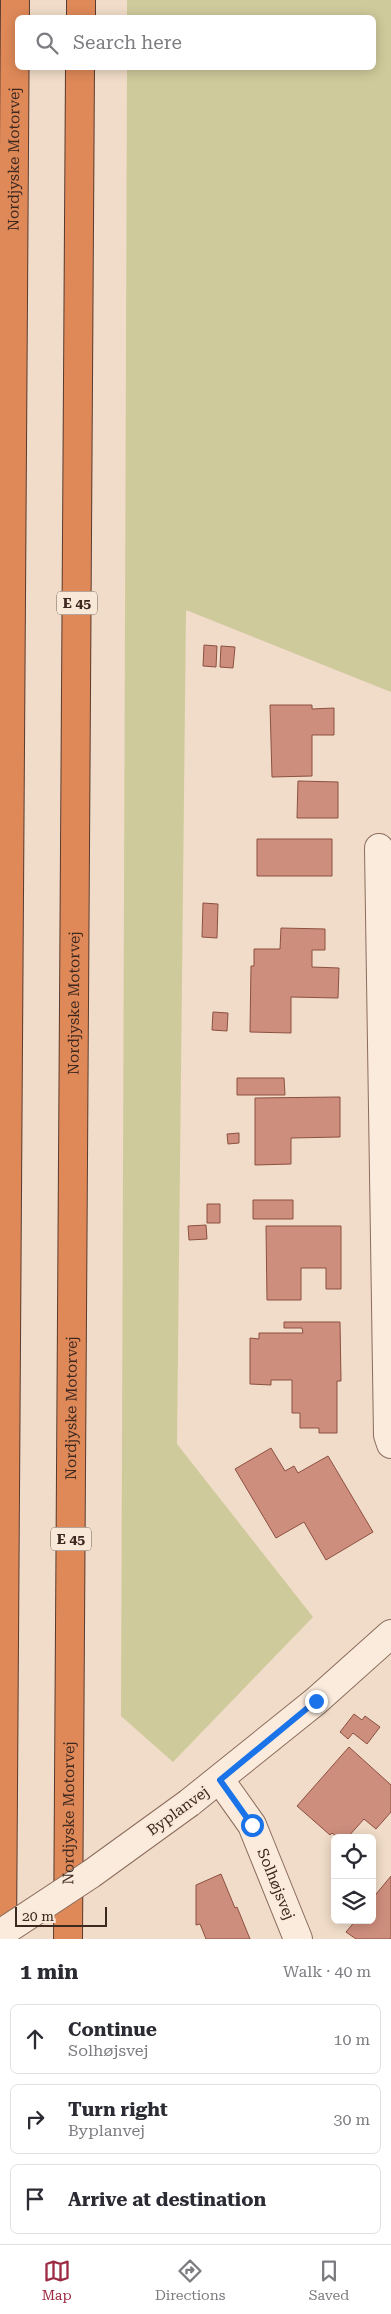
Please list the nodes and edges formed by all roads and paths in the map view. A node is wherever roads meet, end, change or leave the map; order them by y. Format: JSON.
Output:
{"nodes":[{"id":1,"x":15,"y":0,"type":"edge"},
{"id":2,"x":81,"y":0,"type":"edge"},
{"id":3,"x":81,"y":15,"type":"edge"},
{"id":4,"x":80,"y":70,"type":"edge"},
{"id":5,"x":379,"y":848,"type":"dead end"},
{"id":6,"x":388,"y":1123,"type":"edge"},
{"id":7,"x":391,"y":1444,"type":"edge"},
{"id":8,"x":391,"y":1634,"type":"edge"},
{"id":9,"x":220,"y":1780,"type":"junction"},
{"id":10,"x":0,"y":1934,"type":"edge"},
{"id":11,"x":2,"y":1939,"type":"edge"},
{"id":12,"x":68,"y":1939,"type":"edge"},
{"id":13,"x":298,"y":1939,"type":"edge"}],
"edges":[{"from":1,"to":11,"type":"highway","name":"Nordjyske Motorvej"},
{"from":2,"to":3,"type":"highway"},
{"from":4,"to":12,"type":"highway","name":"Nordjyske Motorvej","number":"E 45"},
{"from":5,"to":6,"type":"street"},
{"from":6,"to":7,"type":"street"},
{"from":8,"to":9,"type":"street","name":"Byplanvej"},
{"from":9,"to":10,"type":"street","name":"Byplanvej","bridge":true},
{"from":9,"to":13,"type":"street","name":"Solhøjsvej"}]}
